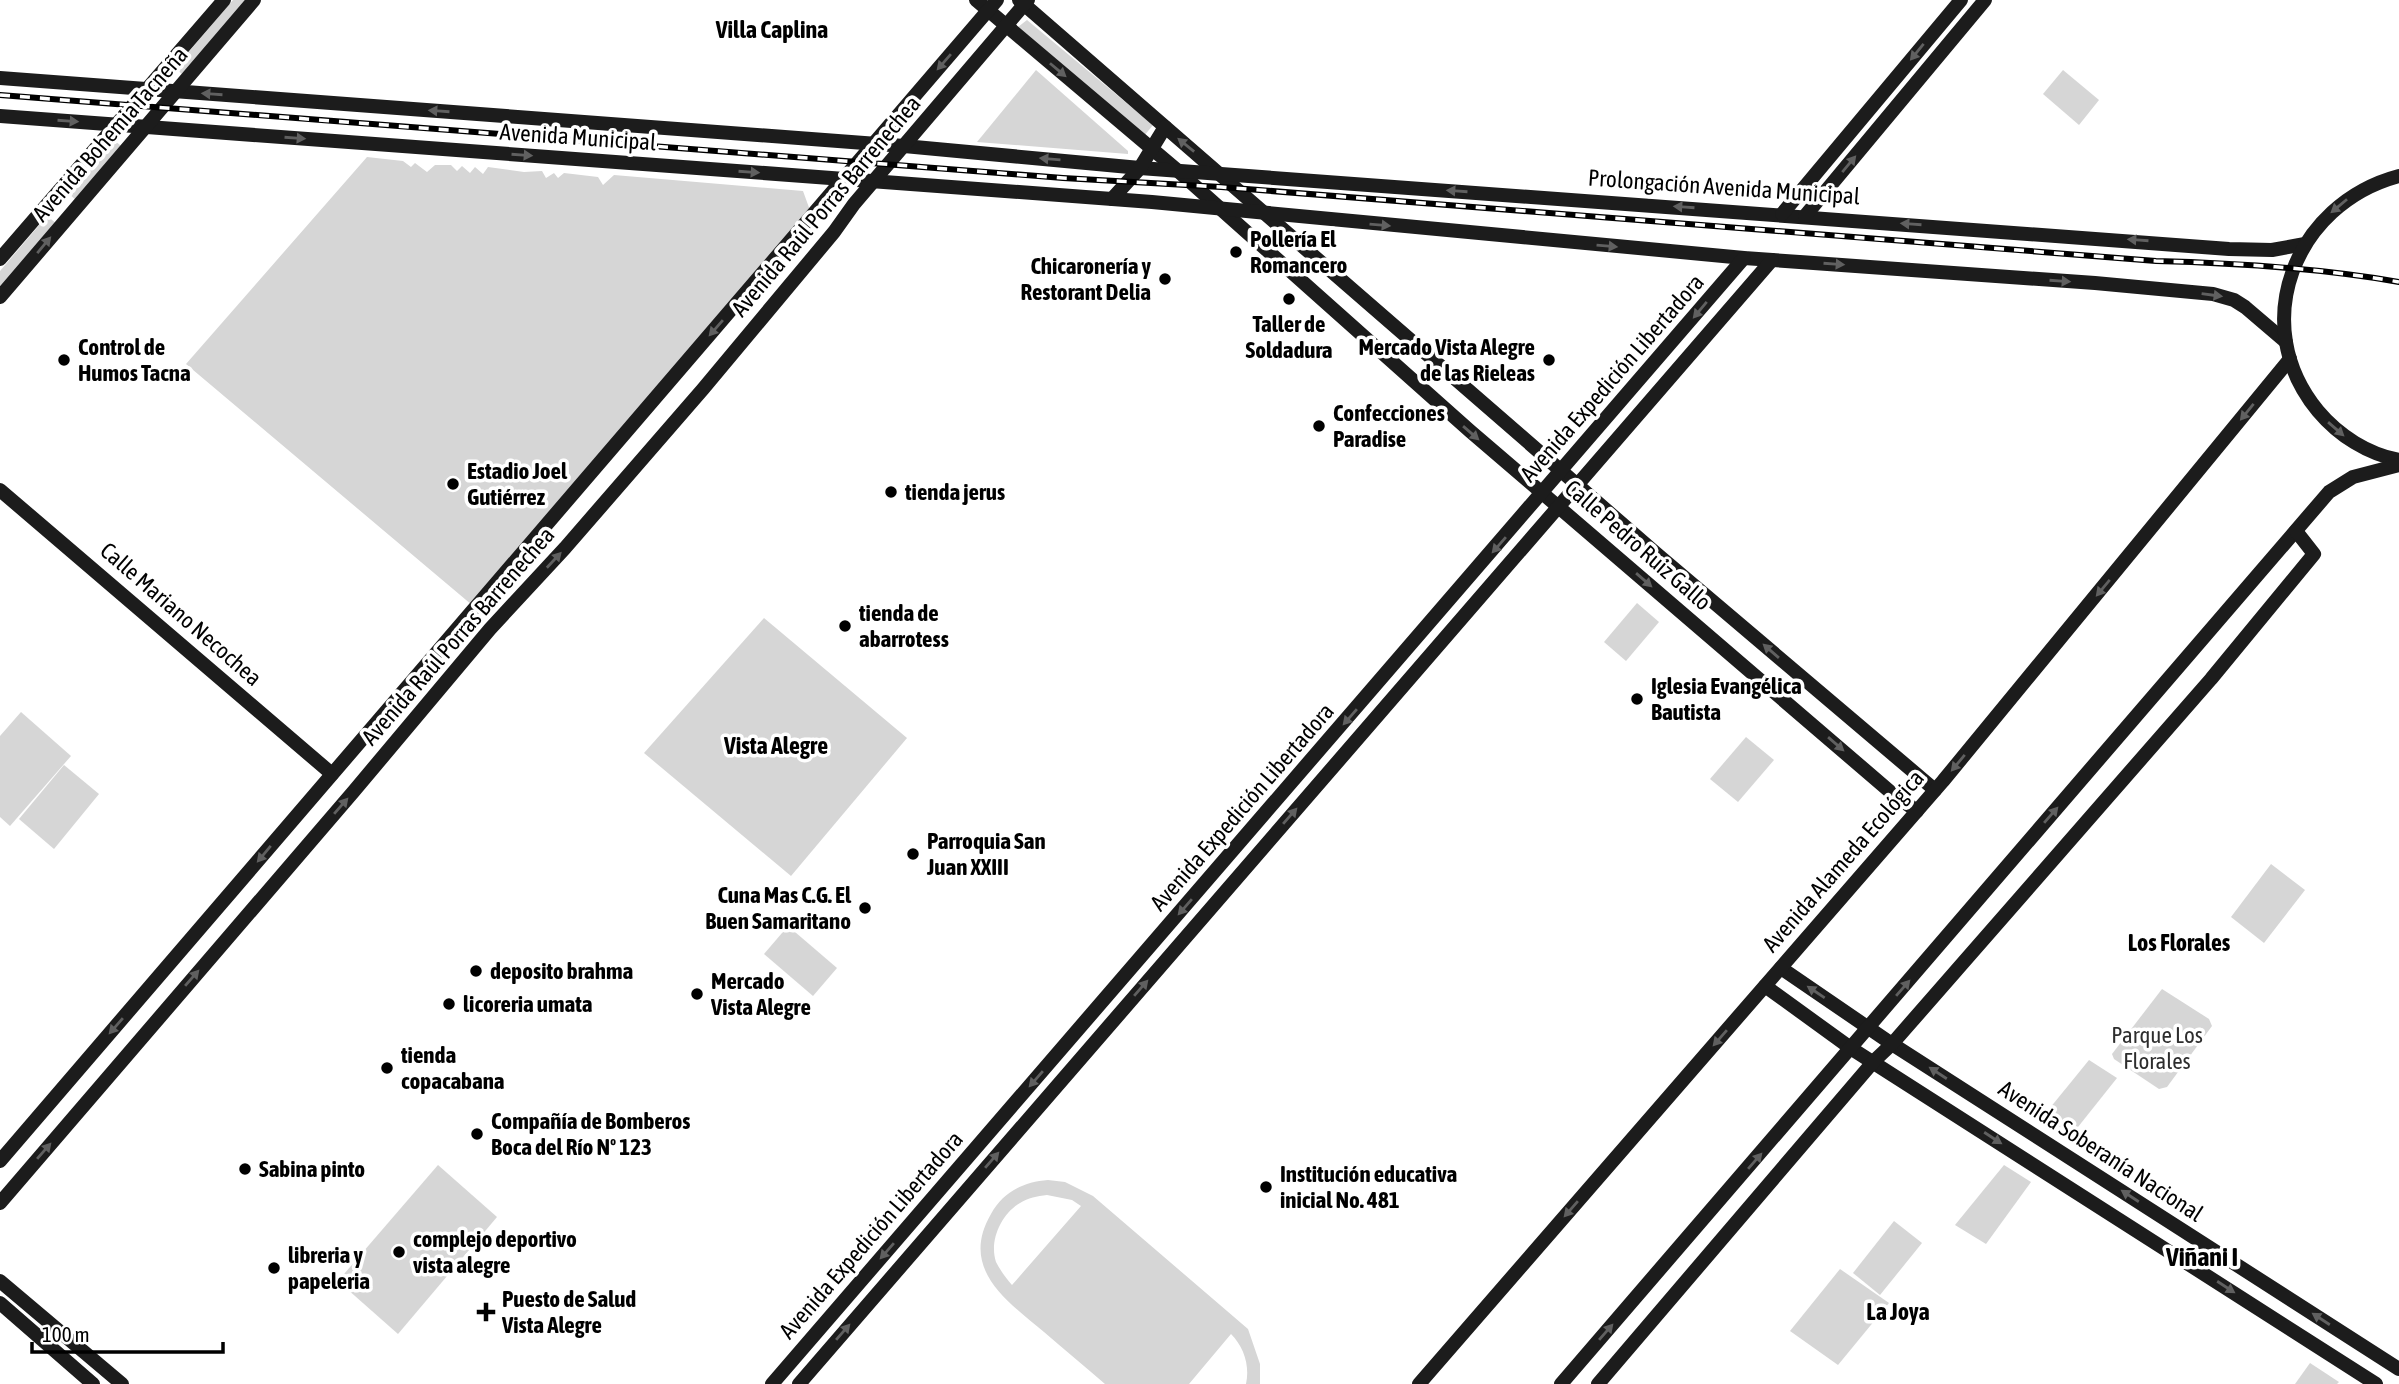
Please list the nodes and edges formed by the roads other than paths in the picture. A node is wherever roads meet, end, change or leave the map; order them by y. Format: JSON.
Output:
{"nodes":[{"id":1,"x":224,"y":0,"type":"edge"},
{"id":2,"x":254,"y":0,"type":"edge"},
{"id":3,"x":976,"y":0,"type":"edge"},
{"id":4,"x":1961,"y":0,"type":"edge"},
{"id":5,"x":1985,"y":0,"type":"edge"},
{"id":6,"x":1024,"y":2,"type":"edge"},
{"id":7,"x":992,"y":5,"type":"edge"},
{"id":8,"x":1006,"y":26,"type":"junction"},
{"id":9,"x":0,"y":78,"type":"edge"},
{"id":10,"x":148,"y":89,"type":"junction"},
{"id":11,"x":176,"y":91,"type":"junction"},
{"id":12,"x":0,"y":116,"type":"edge"},
{"id":13,"x":118,"y":125,"type":"junction"},
{"id":14,"x":147,"y":127,"type":"junction"},
{"id":15,"x":1164,"y":127,"type":"junction"},
{"id":16,"x":874,"y":144,"type":"junction"},
{"id":17,"x":904,"y":146,"type":"junction"},
{"id":18,"x":1151,"y":148,"type":"junction"},
{"id":19,"x":1140,"y":168,"type":"junction"},
{"id":20,"x":1177,"y":170,"type":"junction"},
{"id":21,"x":1222,"y":174,"type":"junction"},
{"id":22,"x":2399,"y":176,"type":"edge"},
{"id":23,"x":843,"y":179,"type":"junction"},
{"id":24,"x":874,"y":182,"type":"junction"},
{"id":25,"x":53,"y":198,"type":"junction"},
{"id":26,"x":1112,"y":199,"type":"junction"},
{"id":27,"x":1219,"y":209,"type":"junction"},
{"id":28,"x":1264,"y":211,"type":"junction"},
{"id":29,"x":71,"y":214,"type":"junction"},
{"id":30,"x":1782,"y":214,"type":"junction"},
{"id":31,"x":1805,"y":216,"type":"junction"},
{"id":32,"x":2305,"y":244,"type":"junction"},
{"id":33,"x":1744,"y":258,"type":"junction"},
{"id":34,"x":0,"y":259,"type":"edge"},
{"id":35,"x":1772,"y":260,"type":"junction"},
{"id":36,"x":0,"y":297,"type":"edge"},
{"id":37,"x":2286,"y":342,"type":"junction"},
{"id":38,"x":2290,"y":359,"type":"junction"},
{"id":39,"x":2399,"y":463,"type":"edge"},
{"id":40,"x":1562,"y":471,"type":"junction"},
{"id":41,"x":1578,"y":485,"type":"junction"},
{"id":42,"x":0,"y":490,"type":"edge"},
{"id":43,"x":1543,"y":494,"type":"junction"},
{"id":44,"x":1559,"y":507,"type":"junction"},
{"id":45,"x":2296,"y":531,"type":"junction"},
{"id":46,"x":332,"y":774,"type":"junction"},
{"id":47,"x":1935,"y":790,"type":"junction"},
{"id":48,"x":1917,"y":811,"type":"junction"},
{"id":49,"x":1781,"y":968,"type":"junction"},
{"id":50,"x":1765,"y":986,"type":"junction"},
{"id":51,"x":1870,"y":1027,"type":"junction"},
{"id":52,"x":1892,"y":1044,"type":"junction"},
{"id":53,"x":1852,"y":1049,"type":"junction"},
{"id":54,"x":1874,"y":1061,"type":"junction"},
{"id":55,"x":2034,"y":1135,"type":"junction"},
{"id":56,"x":2019,"y":1155,"type":"junction"},
{"id":57,"x":0,"y":1161,"type":"edge"},
{"id":58,"x":0,"y":1203,"type":"edge"},
{"id":59,"x":0,"y":1281,"type":"edge"},
{"id":60,"x":0,"y":1303,"type":"edge"},
{"id":61,"x":2350,"y":1338,"type":"junction"},
{"id":62,"x":2335,"y":1358,"type":"junction"},
{"id":63,"x":2399,"y":1369,"type":"edge"},
{"id":64,"x":93,"y":1384,"type":"edge"},
{"id":65,"x":122,"y":1384,"type":"edge"},
{"id":66,"x":772,"y":1384,"type":"edge"},
{"id":67,"x":799,"y":1384,"type":"edge"},
{"id":68,"x":1419,"y":1384,"type":"edge"},
{"id":69,"x":1561,"y":1384,"type":"edge"},
{"id":70,"x":1598,"y":1384,"type":"edge"},
{"id":71,"x":2376,"y":1384,"type":"edge"}],
"edges":[{"from":1,"to":10,"type":"street","name":"Avenida Bohemia Tacneña"},
{"from":2,"to":11,"type":"street","name":"Avenida Bohemia Tacneña"},
{"from":3,"to":7,"type":"street","name":"Calle Pedro Ruiz Gallo"},
{"from":4,"to":30,"type":"street","one_way":true},
{"from":31,"to":5,"type":"street","one_way":true},
{"from":6,"to":8,"type":"street","name":"Avenida Raúl Porras Barrenechea"},
{"from":6,"to":15,"type":"street","name":"Calle Pedro Ruiz Gallo"},
{"from":7,"to":8,"type":"street","name":"Calle Pedro Ruiz Gallo"},
{"from":7,"to":16,"type":"street","name":"Avenida Raúl Porras Barrenechea","one_way":true},
{"from":8,"to":17,"type":"street","name":"Avenida Raúl Porras Barrenechea"},
{"from":8,"to":18,"type":"street","name":"Calle Pedro Ruiz Gallo","one_way":true},
{"from":9,"to":10,"type":"street","name":"Avenida Municipal"},
{"from":10,"to":11,"type":"street","name":"Avenida Municipal"},
{"from":10,"to":13,"type":"street","name":"Avenida Bohemia Tacneña"},
{"from":11,"to":14,"type":"street","name":"Avenida Bohemia Tacneña"},
{"from":16,"to":11,"type":"street","name":"Avenida Municipal","one_way":true},
{"from":12,"to":13,"type":"street","name":"Avenida Municipal","one_way":true},
{"from":13,"to":14,"type":"street","name":"Avenida Municipal"},
{"from":13,"to":25,"type":"street","name":"Avenida Bohemia Tacneña"},
{"from":14,"to":23,"type":"street","name":"Avenida Municipal","one_way":true},
{"from":14,"to":29,"type":"street","name":"Avenida Bohemia Tacneña"},
{"from":15,"to":18,"type":"street"},
{"from":21,"to":15,"type":"street","name":"Calle Pedro Ruiz Gallo","one_way":true},
{"from":16,"to":17,"type":"street","name":"Avenida Municipal"},
{"from":16,"to":23,"type":"street","name":"Avenida Raúl Porras Barrenechea"},
{"from":19,"to":17,"type":"street","name":"Avenida Municipal","one_way":true},
{"from":17,"to":24,"type":"street","name":"Avenida Raúl Porras Barrenechea"},
{"from":18,"to":19,"type":"street"},
{"from":18,"to":20,"type":"street","name":"Calle Pedro Ruiz Gallo"},
{"from":19,"to":20,"type":"street","name":"Prolongación Avenida Municipal"},
{"from":19,"to":26,"type":"street"},
{"from":20,"to":21,"type":"street","name":"Prolongación Avenida Municipal"},
{"from":20,"to":27,"type":"street","name":"Calle Pedro Ruiz Gallo"},
{"from":21,"to":28,"type":"street","name":"Calle Pedro Ruiz Gallo"},
{"from":30,"to":21,"type":"street","name":"Prolongación Avenida Municipal","one_way":true},
{"from":22,"to":32,"type":"street","one_way":true},
{"from":23,"to":24,"type":"street","name":"Avenida Municipal"},
{"from":23,"to":46,"type":"street","name":"Avenida Raúl Porras Barrenechea","one_way":true},
{"from":24,"to":26,"type":"street","name":"Avenida Municipal"},
{"from":58,"to":24,"type":"street","name":"Avenida Raúl Porras Barrenechea","one_way":true},
{"from":25,"to":29,"type":"street"},
{"from":25,"to":34,"type":"street","name":"Avenida Bohemia Tacneña"},
{"from":26,"to":27,"type":"street","name":"Avenida Municipal"},
{"from":27,"to":28,"type":"street"},
{"from":27,"to":43,"type":"street","name":"Calle Pedro Ruiz Gallo","one_way":true},
{"from":28,"to":33,"type":"street","one_way":true},
{"from":28,"to":40,"type":"street","name":"Calle Pedro Ruiz Gallo"},
{"from":36,"to":29,"type":"street","name":"Avenida Bohemia Tacneña","one_way":true},
{"from":30,"to":31,"type":"street","name":"Prolongación Avenida Municipal"},
{"from":32,"to":31,"type":"street","name":"Prolongación Avenida Municipal","one_way":true},
{"from":32,"to":37,"type":"street"},
{"from":33,"to":35,"type":"street"},
{"from":33,"to":40,"type":"street","name":"Avenida Expedición Libertadora","one_way":true},
{"from":35,"to":37,"type":"street","one_way":true},
{"from":35,"to":41,"type":"street","name":"Avenida Expedición Libertadora"},
{"from":37,"to":38,"type":"street"},
{"from":38,"to":39,"type":"street","one_way":true},
{"from":38,"to":47,"type":"street","name":"Avenida Alameda Ecológica","one_way":true},
{"from":39,"to":45,"type":"street"},
{"from":40,"to":41,"type":"street","name":"Calle Pedro Ruiz Gallo"},
{"from":40,"to":43,"type":"street","name":"Avenida Expedición Libertadora"},
{"from":41,"to":44,"type":"street","name":"Avenida Expedición Libertadora"},
{"from":47,"to":41,"type":"street","name":"Calle Pedro Ruiz Gallo","one_way":true},
{"from":42,"to":46,"type":"street","name":"Calle Mariano Necochea"},
{"from":43,"to":44,"type":"street","name":"Calle Pedro Ruiz Gallo"},
{"from":43,"to":66,"type":"street","name":"Avenida Expedición Libertadora","one_way":true},
{"from":44,"to":48,"type":"street","name":"Calle Pedro Ruiz Gallo","one_way":true},
{"from":67,"to":44,"type":"street","name":"Avenida Expedición Libertadora","one_way":true},
{"from":51,"to":45,"type":"street","one_way":true},
{"from":45,"to":52,"type":"street"},
{"from":46,"to":57,"type":"street","name":"Avenida Raúl Porras Barrenechea","one_way":true},
{"from":47,"to":48,"type":"street","name":"Avenida Alameda Ecológica"},
{"from":48,"to":49,"type":"street","name":"Avenida Alameda Ecológica"},
{"from":49,"to":50,"type":"street","name":"Avenida Alameda Ecológica"},
{"from":51,"to":49,"type":"street","name":"Avenida Soberanía Nacional","one_way":true},
{"from":50,"to":53,"type":"street","name":"Avenida Soberanía Nacional"},
{"from":50,"to":68,"type":"street","name":"Avenida Alameda Ecológica","one_way":true},
{"from":51,"to":52,"type":"street","name":"Avenida Soberanía Nacional"},
{"from":51,"to":53,"type":"street"},
{"from":52,"to":54,"type":"street"},
{"from":55,"to":52,"type":"street","name":"Avenida Soberanía Nacional","one_way":true},
{"from":53,"to":54,"type":"street","name":"Avenida Soberanía Nacional"},
{"from":69,"to":53,"type":"street","one_way":true},
{"from":54,"to":56,"type":"street","name":"Avenida Soberanía Nacional","one_way":true},
{"from":54,"to":70,"type":"street"},
{"from":55,"to":56,"type":"street"},
{"from":61,"to":55,"type":"street","name":"Avenida Soberanía Nacional","one_way":true},
{"from":56,"to":62,"type":"street","name":"Avenida Soberanía Nacional","one_way":true},
{"from":59,"to":65,"type":"street"},
{"from":60,"to":64,"type":"street"},
{"from":61,"to":62,"type":"street"},
{"from":61,"to":63,"type":"street","name":"Avenida Soberanía Nacional"},
{"from":62,"to":71,"type":"street","name":"Avenida Soberanía Nacional"}]}
